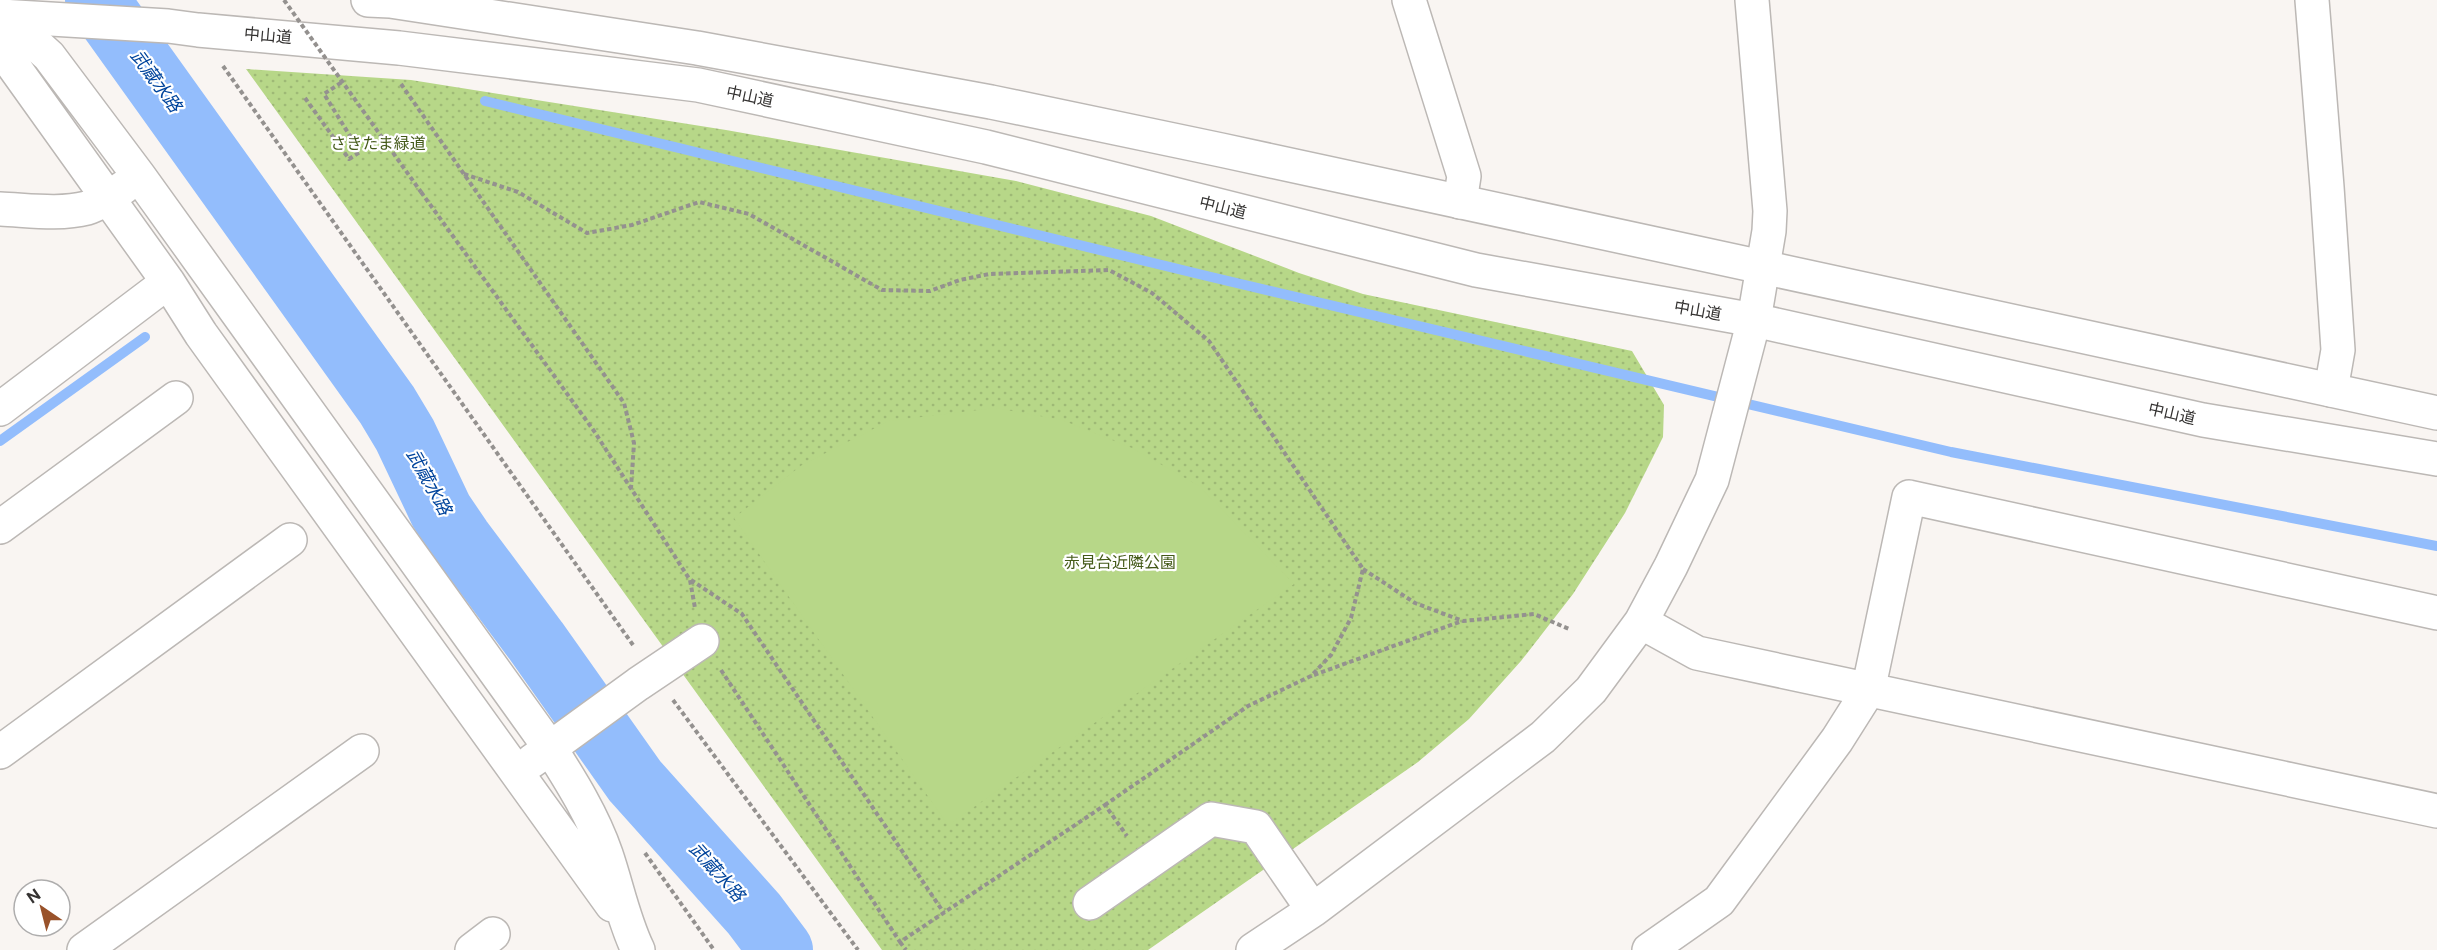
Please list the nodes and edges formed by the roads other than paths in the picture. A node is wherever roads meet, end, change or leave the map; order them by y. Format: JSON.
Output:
{"nodes":[{"id":1,"x":368,"y":0,"type":"edge"},
{"id":2,"x":1409,"y":0,"type":"edge"},
{"id":3,"x":1752,"y":0,"type":"edge"},
{"id":4,"x":2312,"y":0,"type":"edge"},
{"id":5,"x":2,"y":16,"type":"edge"},
{"id":6,"x":139,"y":176,"type":"junction"},
{"id":7,"x":107,"y":199,"type":"junction"},
{"id":8,"x":1460,"y":202,"type":"junction"},
{"id":9,"x":0,"y":209,"type":"edge"},
{"id":10,"x":1763,"y":268,"type":"junction"},
{"id":11,"x":168,"y":282,"type":"junction"},
{"id":12,"x":1754,"y":320,"type":"junction"},
{"id":13,"x":2331,"y":390,"type":"junction"},
{"id":14,"x":176,"y":398,"type":"dead end"},
{"id":15,"x":0,"y":409,"type":"edge"},
{"id":16,"x":2437,"y":413,"type":"edge"},
{"id":17,"x":2437,"y":459,"type":"edge"},
{"id":18,"x":0,"y":527,"type":"edge"},
{"id":19,"x":290,"y":540,"type":"dead end"},
{"id":20,"x":2437,"y":613,"type":"edge"},
{"id":21,"x":1641,"y":622,"type":"junction"},
{"id":22,"x":702,"y":641,"type":"road end"},
{"id":23,"x":1868,"y":691,"type":"junction"},
{"id":24,"x":562,"y":739,"type":"junction"},
{"id":25,"x":362,"y":751,"type":"dead end"},
{"id":26,"x":0,"y":752,"type":"edge"},
{"id":27,"x":518,"y":772,"type":"junction"},
{"id":28,"x":2437,"y":811,"type":"edge"},
{"id":29,"x":1090,"y":903,"type":"dead end"},
{"id":30,"x":1313,"y":910,"type":"junction"},
{"id":31,"x":632,"y":937,"type":"edge"},
{"id":32,"x":84,"y":950,"type":"edge"},
{"id":33,"x":1253,"y":950,"type":"edge"},
{"id":34,"x":1649,"y":950,"type":"edge"}],
"edges":[{"from":1,"to":8,"type":"main road"},
{"from":2,"to":8,"type":"main road"},
{"from":3,"to":10,"type":"main road"},
{"from":4,"to":13,"type":"main road"},
{"from":5,"to":6,"type":"main road"},
{"from":5,"to":7,"type":"main road"},
{"from":5,"to":12,"type":"main road","name":"中山道"},
{"from":6,"to":7,"type":"main road"},
{"from":6,"to":24,"type":"main road"},
{"from":7,"to":9,"type":"main road"},
{"from":7,"to":11,"type":"main road"},
{"from":8,"to":10,"type":"main road"},
{"from":10,"to":12,"type":"main road"},
{"from":10,"to":13,"type":"main road"},
{"from":11,"to":15,"type":"main road"},
{"from":11,"to":27,"type":"main road"},
{"from":12,"to":17,"type":"main road","name":"中山道"},
{"from":12,"to":21,"type":"main road"},
{"from":13,"to":16,"type":"main road"},
{"from":14,"to":18,"type":"main road"},
{"from":19,"to":26,"type":"main road"},
{"from":20,"to":23,"type":"main road"},
{"from":21,"to":23,"type":"main road"},
{"from":21,"to":30,"type":"main road"},
{"from":22,"to":24,"type":"main road"},
{"from":23,"to":28,"type":"main road"},
{"from":23,"to":34,"type":"main road"},
{"from":24,"to":27,"type":"main road"},
{"from":24,"to":31,"type":"main road"},
{"from":25,"to":32,"type":"main road"},
{"from":27,"to":31,"type":"main road"},
{"from":29,"to":30,"type":"main road"},
{"from":30,"to":33,"type":"main road"}]}
